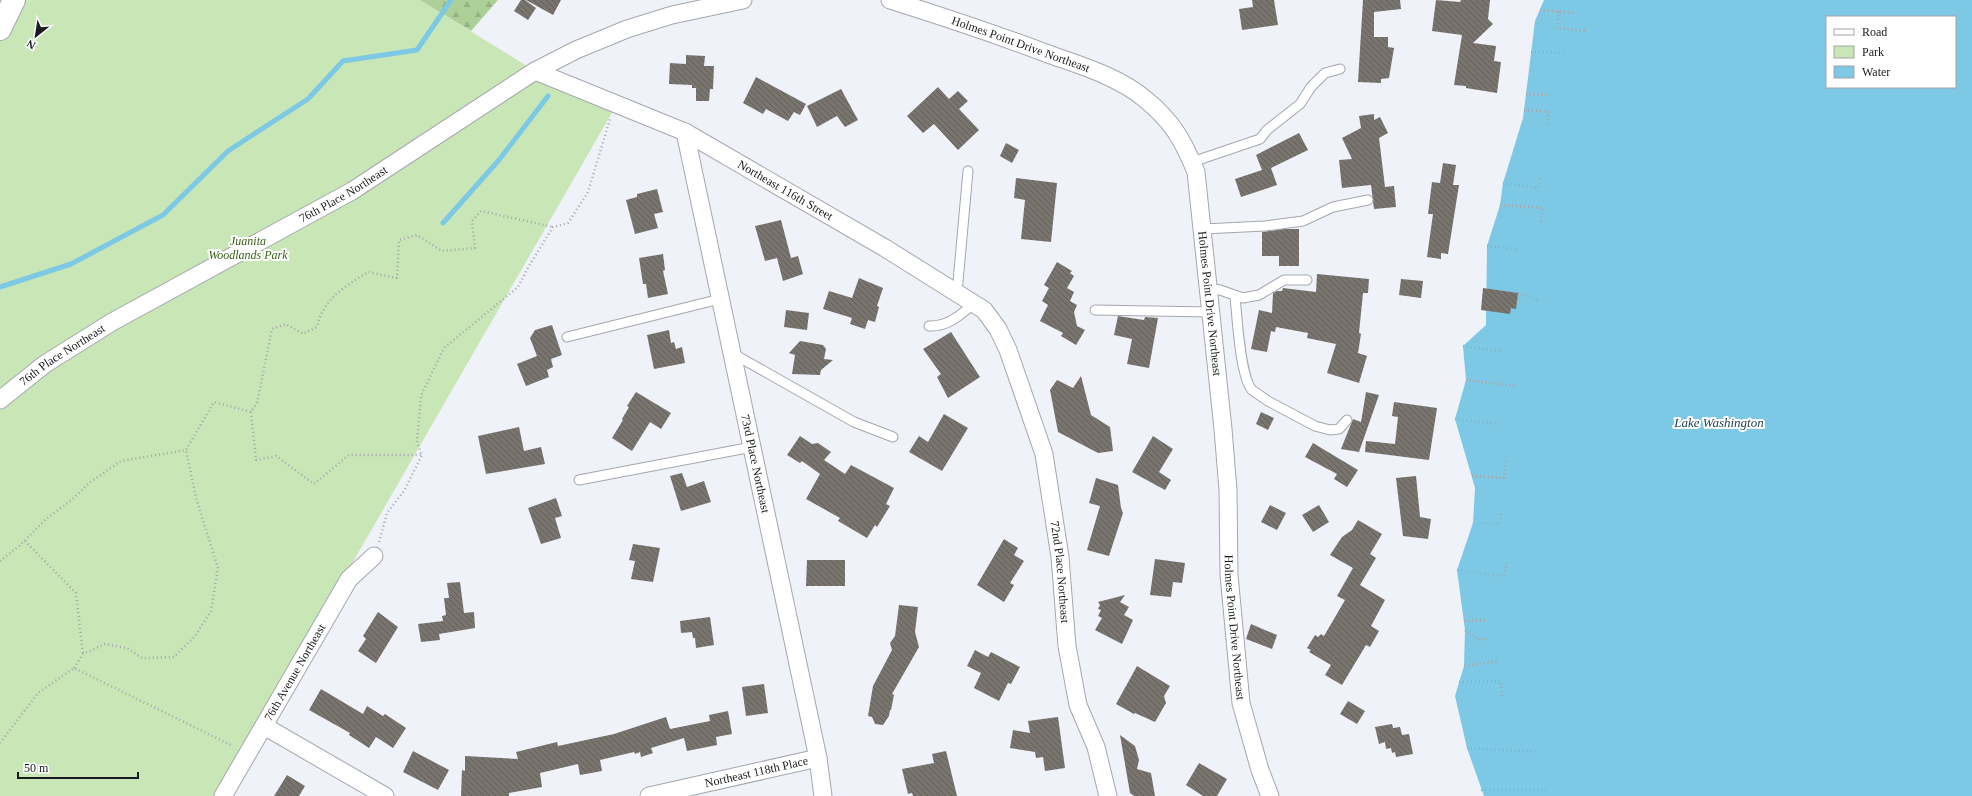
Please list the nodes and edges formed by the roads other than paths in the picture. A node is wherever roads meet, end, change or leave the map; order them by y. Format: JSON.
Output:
{"nodes":[{"id":1,"x":14,"y":0,"type":"edge"},
{"id":2,"x":680,"y":0,"type":"edge"},
{"id":3,"x":743,"y":0,"type":"edge"},
{"id":4,"x":890,"y":0,"type":"edge"},
{"id":5,"x":672,"y":15,"type":"junction"},
{"id":6,"x":0,"y":29,"type":"edge"},
{"id":7,"x":1340,"y":69,"type":"dead end"},
{"id":8,"x":535,"y":71,"type":"junction"},
{"id":9,"x":685,"y":132,"type":"junction"},
{"id":10,"x":1192,"y":162,"type":"junction"},
{"id":11,"x":968,"y":171,"type":"dead end"},
{"id":12,"x":1368,"y":200,"type":"dead end"},
{"id":13,"x":1202,"y":229,"type":"junction"},
{"id":14,"x":1307,"y":280,"type":"dead end"},
{"id":15,"x":1208,"y":288,"type":"junction"},
{"id":16,"x":957,"y":293,"type":"junction"},
{"id":17,"x":1235,"y":296,"type":"junction"},
{"id":18,"x":720,"y":299,"type":"junction"},
{"id":19,"x":973,"y":304,"type":"junction"},
{"id":20,"x":1095,"y":310,"type":"dead end"},
{"id":21,"x":1211,"y":312,"type":"junction"},
{"id":22,"x":930,"y":326,"type":"dead end"},
{"id":23,"x":567,"y":337,"type":"dead end"},
{"id":24,"x":1008,"y":350,"type":"joint"},
{"id":25,"x":732,"y":353,"type":"junction"},
{"id":26,"x":0,"y":400,"type":"edge"},
{"id":27,"x":1347,"y":420,"type":"dead end"},
{"id":28,"x":893,"y":437,"type":"dead end"},
{"id":29,"x":752,"y":447,"type":"junction"},
{"id":30,"x":580,"y":480,"type":"dead end"},
{"id":31,"x":374,"y":556,"type":"road end"},
{"id":32,"x":264,"y":726,"type":"junction"},
{"id":33,"x":818,"y":758,"type":"junction"},
{"id":34,"x":223,"y":796,"type":"edge"},
{"id":35,"x":385,"y":796,"type":"edge"},
{"id":36,"x":649,"y":796,"type":"edge"},
{"id":37,"x":823,"y":796,"type":"edge"},
{"id":38,"x":1108,"y":796,"type":"edge"},
{"id":39,"x":1270,"y":796,"type":"edge"}],
"edges":[{"from":1,"to":6,"type":"main road"},
{"from":2,"to":5,"type":"street"},
{"from":3,"to":5,"type":"street"},
{"from":4,"to":10,"type":"street","name":"Holmes Point Drive Northeast"},
{"from":5,"to":8,"type":"street","name":"76th Place Northeast"},
{"from":7,"to":10,"type":"lane"},
{"from":8,"to":9,"type":"street","name":"Northeast 116th Street"},
{"from":8,"to":26,"type":"street","name":"76th Place Northeast"},
{"from":9,"to":16,"type":"street","name":"Northeast 116th Street"},
{"from":9,"to":18,"type":"street","name":"73rd Place Northeast"},
{"from":10,"to":13,"type":"street","name":"Holmes Point Drive Northeast"},
{"from":11,"to":16,"type":"lane"},
{"from":12,"to":13,"type":"lane"},
{"from":13,"to":15,"type":"street","name":"Holmes Point Drive Northeast"},
{"from":14,"to":17,"type":"lane"},
{"from":15,"to":17,"type":"lane"},
{"from":15,"to":21,"type":"street","name":"Holmes Point Drive Northeast"},
{"from":16,"to":19,"type":"street","name":"Northeast 116th Street"},
{"from":17,"to":27,"type":"lane"},
{"from":18,"to":23,"type":"lane"},
{"from":18,"to":25,"type":"street","name":"73rd Place Northeast"},
{"from":19,"to":22,"type":"lane"},
{"from":19,"to":24,"type":"street","name":"Northeast 116th Street"},
{"from":20,"to":21,"type":"lane"},
{"from":21,"to":39,"type":"street","name":"Holmes Point Drive Northeast"},
{"from":24,"to":38,"type":"street","name":"72nd Place Northeast"},
{"from":25,"to":28,"type":"lane"},
{"from":25,"to":29,"type":"street","name":"73rd Place Northeast"},
{"from":29,"to":30,"type":"lane"},
{"from":29,"to":33,"type":"street","name":"73rd Place Northeast"},
{"from":31,"to":32,"type":"street","name":"76th Avenue Northeast"},
{"from":32,"to":34,"type":"street","name":"76th Avenue Northeast"},
{"from":32,"to":35,"type":"street"},
{"from":33,"to":36,"type":"street","name":"Northeast 118th Place"},
{"from":33,"to":37,"type":"street","name":"73rd Place Northeast"}]}
